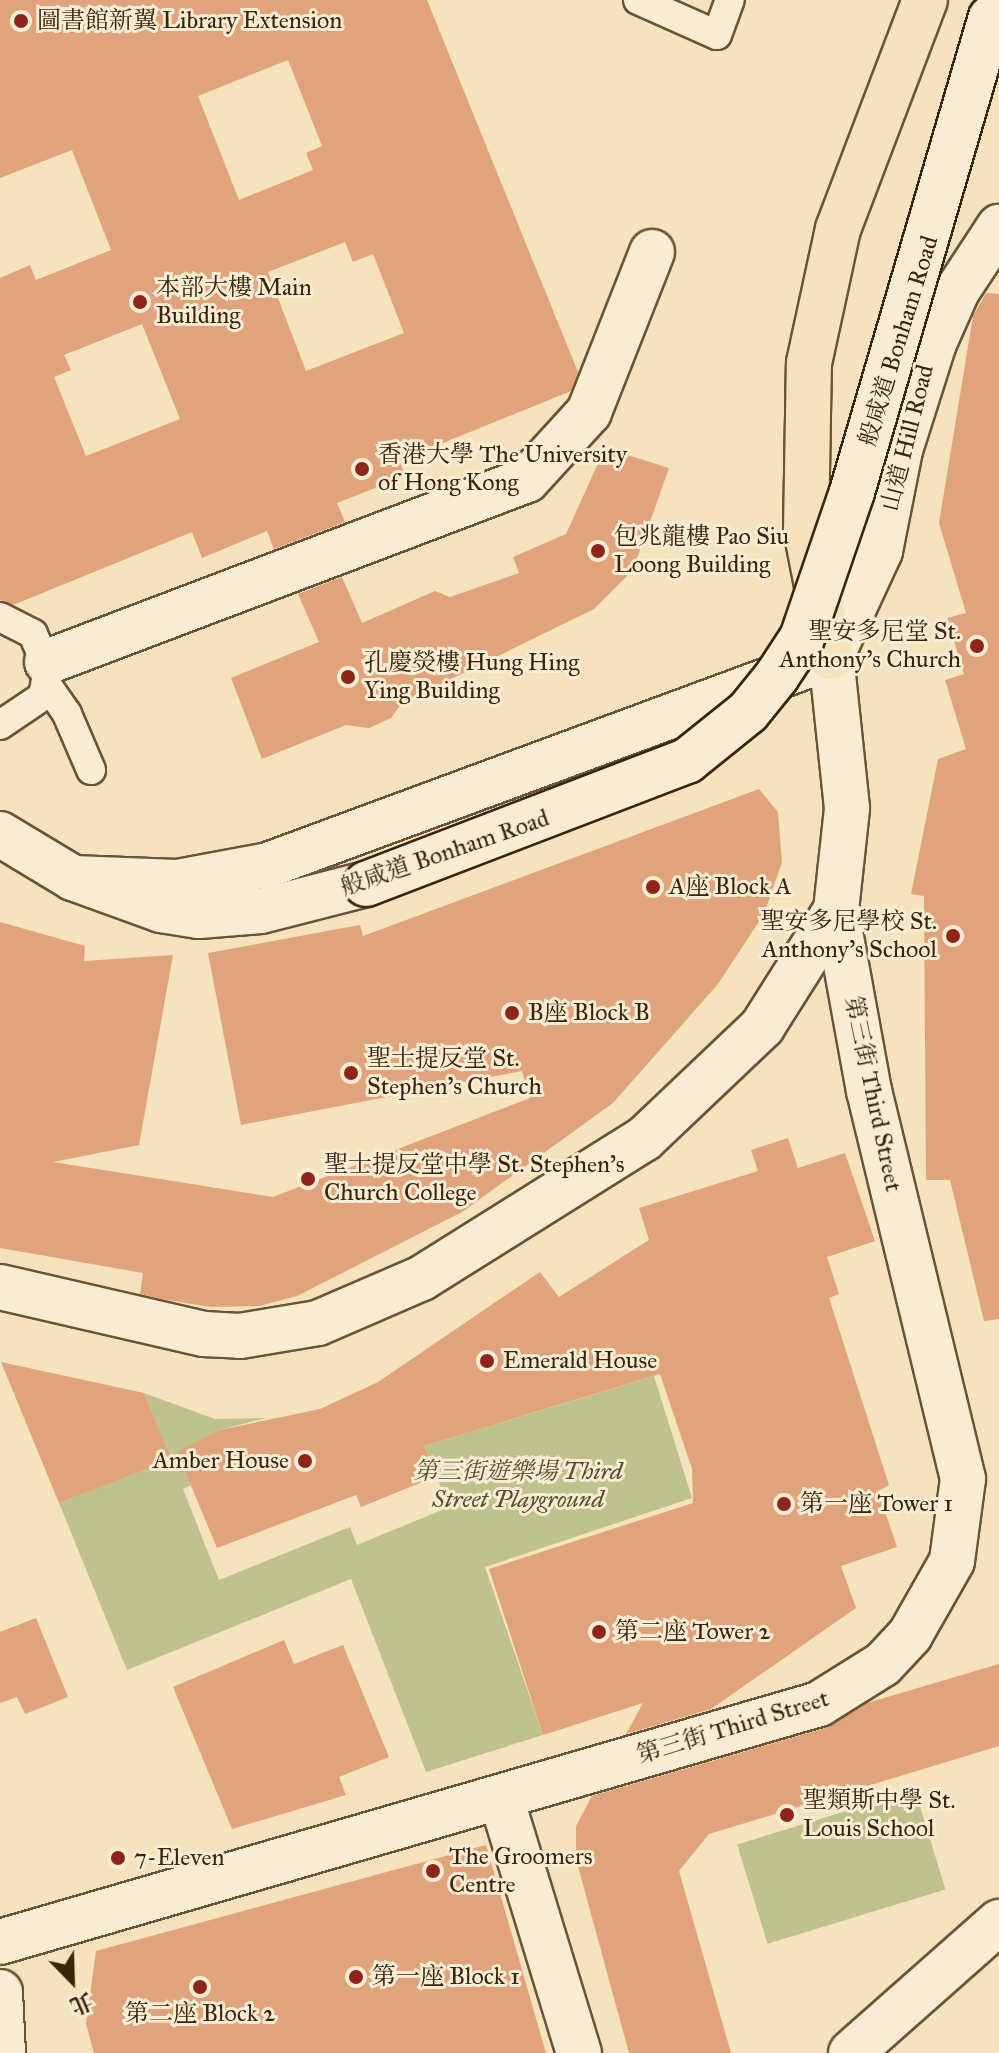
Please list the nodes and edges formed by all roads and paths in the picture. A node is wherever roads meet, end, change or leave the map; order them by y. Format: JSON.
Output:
{"nodes":[{"id":1,"x":638,"y":0,"type":"edge"},
{"id":2,"x":730,"y":0,"type":"edge"},
{"id":3,"x":925,"y":0,"type":"edge"},
{"id":4,"x":991,"y":9,"type":"edge"},
{"id":5,"x":999,"y":227,"type":"edge"},
{"id":6,"x":652,"y":252,"type":"dead end"},
{"id":7,"x":0,"y":617,"type":"edge"},
{"id":8,"x":831,"y":657,"type":"junction"},
{"id":9,"x":43,"y":684,"type":"junction"},
{"id":10,"x":0,"y":725,"type":"edge"},
{"id":11,"x":91,"y":770,"type":"dead end"},
{"id":12,"x":0,"y":834,"type":"edge"},
{"id":13,"x":73,"y":878,"type":"junction"},
{"id":14,"x":836,"y":910,"type":"junction"},
{"id":15,"x":0,"y":1287,"type":"edge"},
{"id":16,"x":501,"y":1798,"type":"junction"},
{"id":17,"x":999,"y":1922,"type":"edge"},
{"id":18,"x":0,"y":1942,"type":"edge"},
{"id":19,"x":0,"y":1992,"type":"edge"},
{"id":20,"x":3,"y":2053,"type":"edge"},
{"id":21,"x":579,"y":2053,"type":"edge"},
{"id":22,"x":851,"y":2053,"type":"edge"}],
"edges":[{"from":1,"to":2,"type":"lane"},
{"from":3,"to":8,"type":"main road"},
{"from":4,"to":13,"type":"main road","name":"般咸道 Bonham Road","bridge":true},
{"from":5,"to":8,"type":"main road","name":"山道 Hill Road"},
{"from":6,"to":9,"type":"main road"},
{"from":7,"to":9,"type":"lane"},
{"from":8,"to":13,"type":"main road","name":"般咸道 Bonham Road"},
{"from":8,"to":14,"type":"main road"},
{"from":9,"to":10,"type":"lane"},
{"from":9,"to":11,"type":"lane"},
{"from":12,"to":13,"type":"main road","name":"般咸道 Bonham Road"},
{"from":14,"to":15,"type":"main road"},
{"from":14,"to":16,"type":"main road","name":"第三街 Third Street"},
{"from":16,"to":18,"type":"main road","name":"第三街 Third Street"},
{"from":16,"to":21,"type":"main road"},
{"from":17,"to":22,"type":"main road"},
{"from":19,"to":20,"type":"main road"}]}
